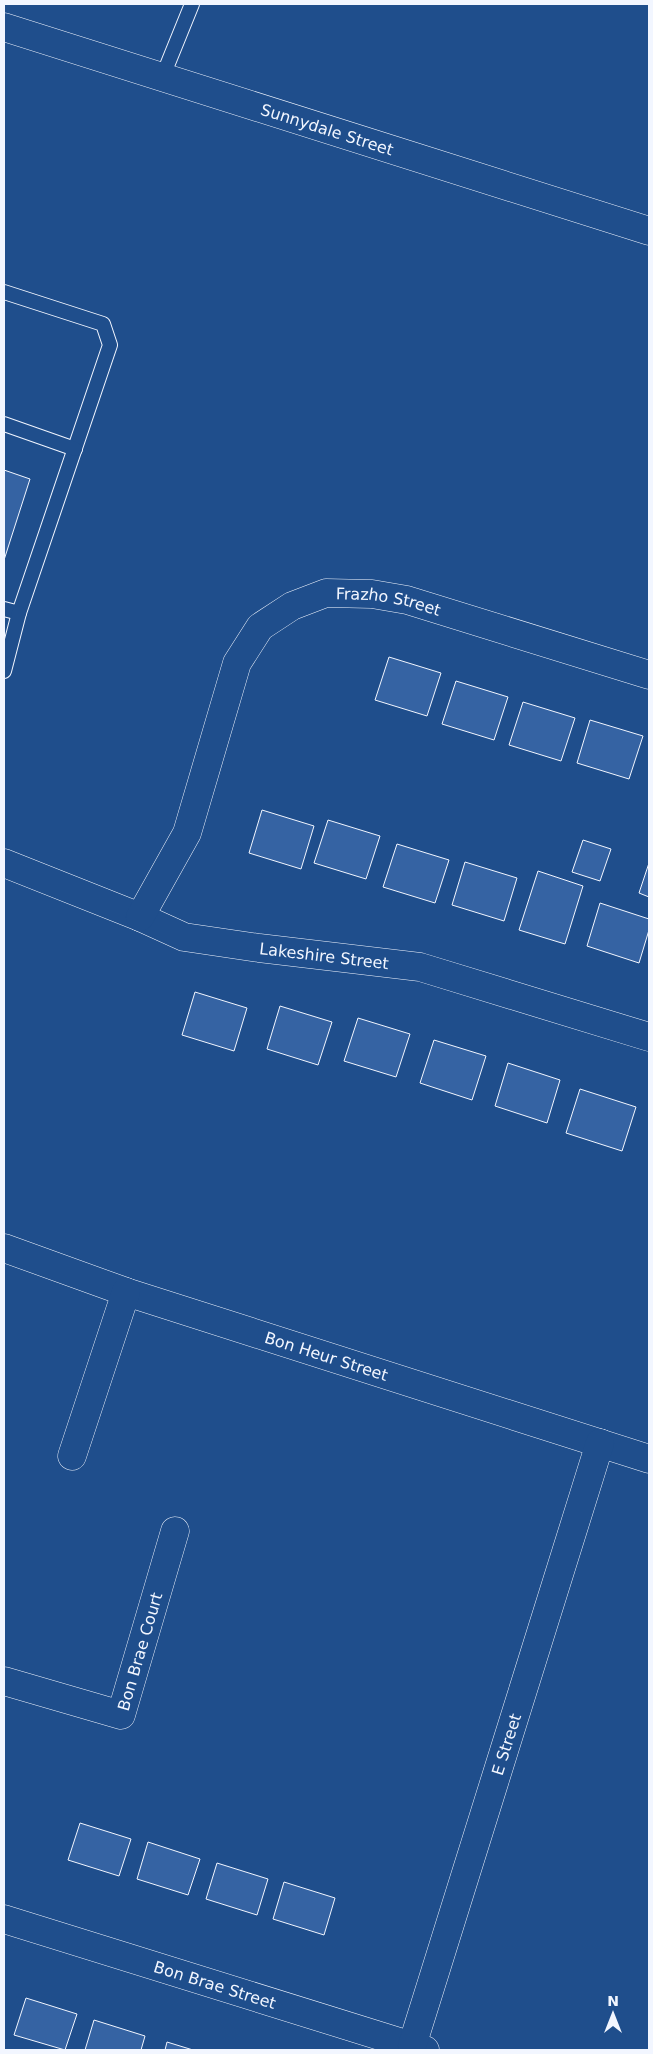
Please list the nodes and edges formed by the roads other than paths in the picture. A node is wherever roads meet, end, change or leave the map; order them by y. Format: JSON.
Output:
{"nodes":[{"id":1,"x":192,"y":4,"type":"edge"},
{"id":2,"x":4,"y":27,"type":"edge"},
{"id":3,"x":162,"y":78,"type":"junction"},
{"id":4,"x":649,"y":231,"type":"edge"},
{"id":5,"x":4,"y":292,"type":"edge"},
{"id":6,"x":4,"y":424,"type":"edge"},
{"id":7,"x":75,"y":449,"type":"junction"},
{"id":8,"x":4,"y":609,"type":"edge"},
{"id":9,"x":19,"y":614,"type":"junction"},
{"id":10,"x":4,"y":671,"type":"edge"},
{"id":11,"x":649,"y":674,"type":"edge"},
{"id":12,"x":4,"y":863,"type":"edge"},
{"id":13,"x":140,"y":917,"type":"junction"},
{"id":14,"x":649,"y":1037,"type":"edge"},
{"id":15,"x":4,"y":1248,"type":"edge"},
{"id":16,"x":126,"y":1292,"type":"junction"},
{"id":17,"x":600,"y":1443,"type":"junction"},
{"id":18,"x":72,"y":1456,"type":"dead end"},
{"id":19,"x":649,"y":1459,"type":"edge"},
{"id":20,"x":175,"y":1531,"type":"dead end"},
{"id":21,"x":4,"y":1681,"type":"edge"},
{"id":22,"x":4,"y":1919,"type":"edge"},
{"id":23,"x":419,"y":2048,"type":"edge"}],
"edges":[{"from":1,"to":3,"type":"lane"},
{"from":2,"to":3,"type":"street","name":"Sunnydale Street"},
{"from":3,"to":4,"type":"street","name":"Sunnydale Street"},
{"from":5,"to":7,"type":"lane"},
{"from":6,"to":7,"type":"lane"},
{"from":7,"to":9,"type":"lane"},
{"from":8,"to":9,"type":"lane"},
{"from":9,"to":10,"type":"lane"},
{"from":11,"to":13,"type":"street","name":"Frazho Street"},
{"from":12,"to":13,"type":"street","name":"Lakeshire Street"},
{"from":13,"to":14,"type":"street","name":"Lakeshire Street"},
{"from":15,"to":16,"type":"street","name":"Bon Heur Street"},
{"from":16,"to":17,"type":"street","name":"Bon Heur Street"},
{"from":16,"to":18,"type":"street"},
{"from":17,"to":19,"type":"street","name":"Bon Heur Street"},
{"from":17,"to":23,"type":"street","name":"E Street"},
{"from":20,"to":21,"type":"street","name":"Bon Brae Court"},
{"from":22,"to":23,"type":"street","name":"Bon Brae Street"}]}
